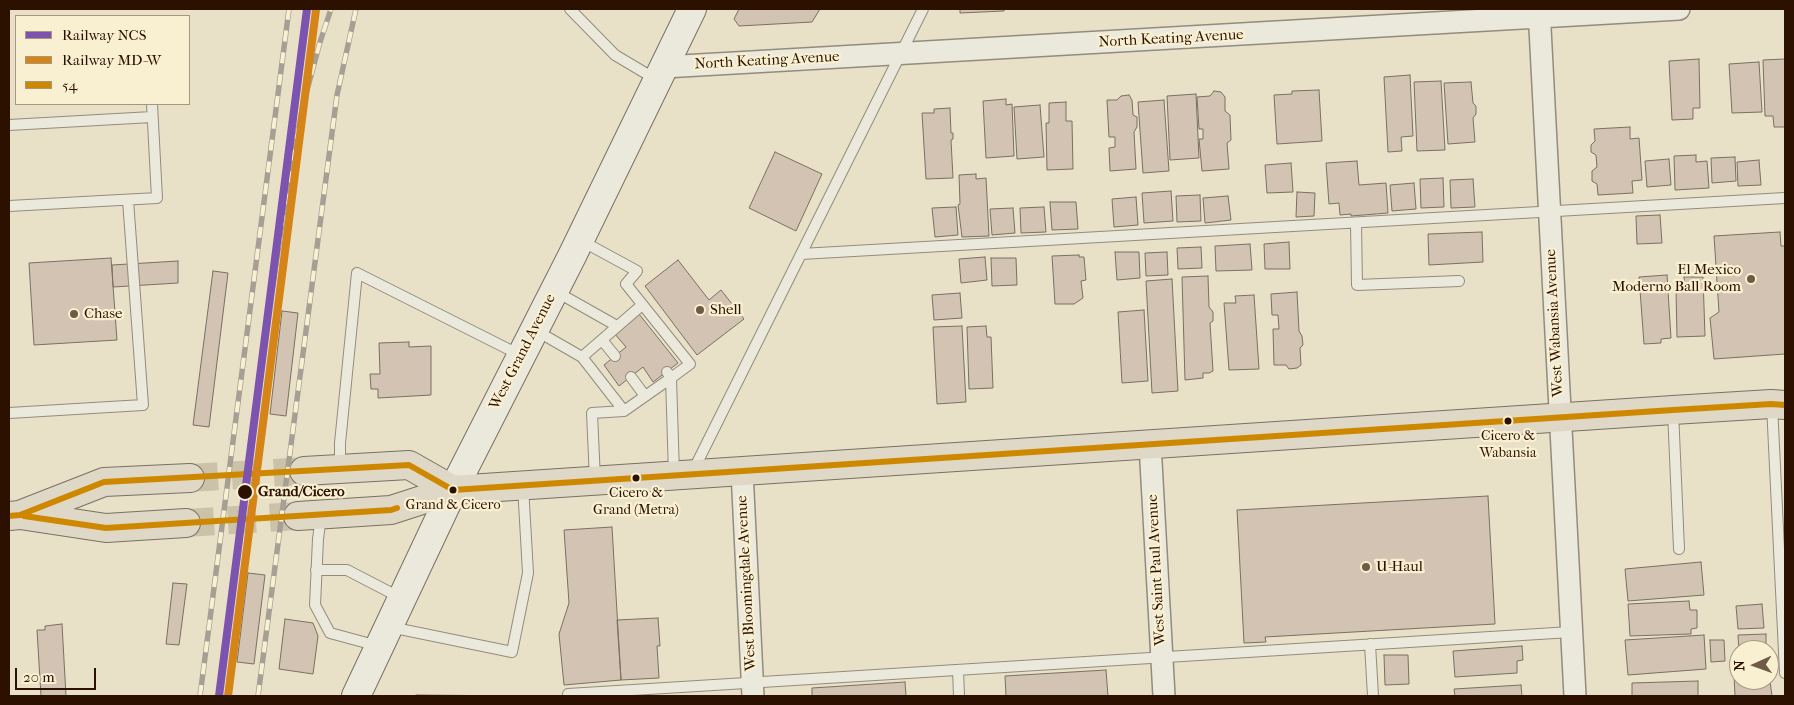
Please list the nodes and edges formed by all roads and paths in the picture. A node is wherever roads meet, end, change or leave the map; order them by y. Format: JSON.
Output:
{"nodes":[{"id":1,"x":570,"y":9,"type":"edge"},
{"id":2,"x":692,"y":9,"type":"edge"},
{"id":3,"x":923,"y":9,"type":"edge"},
{"id":4,"x":1679,"y":9,"type":"edge"},
{"id":5,"x":1539,"y":13,"type":"edge"},
{"id":6,"x":900,"y":54,"type":"junction"},
{"id":7,"x":660,"y":74,"type":"junction"},
{"id":8,"x":152,"y":105,"type":"edge"},
{"id":9,"x":152,"y":117,"type":"junction"},
{"id":10,"x":9,"y":125,"type":"edge"},
{"id":11,"x":1785,"y":198,"type":"edge"},
{"id":12,"x":128,"y":200,"type":"junction"},
{"id":13,"x":9,"y":206,"type":"edge"},
{"id":14,"x":1549,"y":212,"type":"junction"},
{"id":15,"x":1356,"y":223,"type":"junction"},
{"id":16,"x":579,"y":240,"type":"junction"},
{"id":17,"x":801,"y":254,"type":"junction"},
{"id":18,"x":1459,"y":281,"type":"dead end"},
{"id":19,"x":554,"y":290,"type":"junction"},
{"id":20,"x":642,"y":305,"type":"junction"},
{"id":21,"x":617,"y":326,"type":"junction"},
{"id":22,"x":534,"y":330,"type":"junction"},
{"id":23,"x":602,"y":340,"type":"junction"},
{"id":24,"x":521,"y":356,"type":"junction"},
{"id":25,"x":615,"y":356,"type":"dead end"},
{"id":26,"x":582,"y":357,"type":"junction"},
{"id":27,"x":669,"y":375,"type":"junction"},
{"id":28,"x":631,"y":377,"type":"dead end"},
{"id":29,"x":646,"y":396,"type":"junction"},
{"id":30,"x":1778,"y":404,"type":"edge"},
{"id":31,"x":1673,"y":410,"type":"junction"},
{"id":32,"x":624,"y":411,"type":"junction"},
{"id":33,"x":9,"y":412,"type":"edge"},
{"id":34,"x":1560,"y":418,"type":"junction"},
{"id":35,"x":1150,"y":444,"type":"junction"},
{"id":36,"x":340,"y":469,"type":"junction"},
{"id":37,"x":304,"y":470,"type":"tunnel mouth"},
{"id":38,"x":742,"y":471,"type":"junction"},
{"id":39,"x":683,"y":474,"type":"junction"},
{"id":40,"x":190,"y":478,"type":"tunnel mouth"},
{"id":41,"x":595,"y":480,"type":"junction"},
{"id":42,"x":523,"y":485,"type":"junction"},
{"id":43,"x":453,"y":490,"type":"junction"},
{"id":44,"x":14,"y":515,"type":"edge"},
{"id":45,"x":309,"y":515,"type":"joint"},
{"id":46,"x":186,"y":523,"type":"tunnel mouth"},
{"id":47,"x":1678,"y":549,"type":"dead end"},
{"id":48,"x":316,"y":570,"type":"junction"},
{"id":49,"x":402,"y":598,"type":"junction"},
{"id":50,"x":1571,"y":632,"type":"junction"},
{"id":51,"x":384,"y":636,"type":"junction"},
{"id":52,"x":1370,"y":644,"type":"junction"},
{"id":53,"x":1162,"y":657,"type":"junction"},
{"id":54,"x":958,"y":670,"type":"junction"},
{"id":55,"x":1785,"y":673,"type":"edge"},
{"id":56,"x":753,"y":689,"type":"edge"},
{"id":57,"x":356,"y":696,"type":"edge"},
{"id":58,"x":568,"y":696,"type":"edge"},
{"id":59,"x":959,"y":696,"type":"edge"},
{"id":60,"x":1164,"y":696,"type":"edge"},
{"id":61,"x":1373,"y":696,"type":"edge"},
{"id":62,"x":1575,"y":696,"type":"edge"}],
"edges":[{"from":1,"to":7,"type":"lane"},
{"from":2,"to":7,"type":"main road","name":"West Grand Avenue"},
{"from":3,"to":6,"type":"lane"},
{"from":4,"to":5,"type":"street","name":"North Keating Avenue"},
{"from":5,"to":6,"type":"street","name":"North Keating Avenue"},
{"from":5,"to":14,"type":"street","name":"West Wabansia Avenue"},
{"from":6,"to":7,"type":"street","name":"North Keating Avenue"},
{"from":6,"to":17,"type":"lane"},
{"from":7,"to":16,"type":"main road","name":"West Grand Avenue"},
{"from":8,"to":9,"type":"lane"},
{"from":9,"to":10,"type":"lane"},
{"from":9,"to":12,"type":"lane"},
{"from":11,"to":14,"type":"lane"},
{"from":12,"to":13,"type":"lane"},
{"from":12,"to":33,"type":"lane"},
{"from":14,"to":15,"type":"lane"},
{"from":14,"to":34,"type":"street","name":"West Wabansia Avenue"},
{"from":15,"to":17,"type":"lane"},
{"from":15,"to":18,"type":"lane"},
{"from":16,"to":19,"type":"main road","name":"West Grand Avenue"},
{"from":16,"to":20,"type":"lane"},
{"from":17,"to":39,"type":"lane"},
{"from":19,"to":21,"type":"lane"},
{"from":19,"to":22,"type":"main road","name":"West Grand Avenue"},
{"from":20,"to":21,"type":"lane"},
{"from":20,"to":27,"type":"lane"},
{"from":21,"to":23,"type":"lane"},
{"from":22,"to":24,"type":"main road","name":"West Grand Avenue"},
{"from":22,"to":26,"type":"lane"},
{"from":23,"to":25,"type":"lane"},
{"from":23,"to":26,"type":"lane"},
{"from":24,"to":36,"type":"lane"},
{"from":24,"to":43,"type":"main road","name":"West Grand Avenue"},
{"from":26,"to":32,"type":"lane"},
{"from":27,"to":29,"type":"lane"},
{"from":27,"to":39,"type":"lane"},
{"from":28,"to":29,"type":"lane"},
{"from":29,"to":32,"type":"lane"},
{"from":30,"to":31,"type":"main road"},
{"from":30,"to":55,"type":"lane"},
{"from":31,"to":34,"type":"main road"},
{"from":31,"to":47,"type":"lane"},
{"from":32,"to":41,"type":"lane"},
{"from":34,"to":35,"type":"main road"},
{"from":34,"to":50,"type":"street","name":"West Wabansia Avenue"},
{"from":35,"to":38,"type":"main road"},
{"from":35,"to":53,"type":"street","name":"West Saint Paul Avenue"},
{"from":36,"to":37,"type":"main road"},
{"from":36,"to":43,"type":"main road"},
{"from":38,"to":39,"type":"main road"},
{"from":38,"to":56,"type":"street","name":"West Bloomingdale Avenue"},
{"from":39,"to":41,"type":"main road"},
{"from":40,"to":44,"type":"main road"},
{"from":41,"to":42,"type":"main road"},
{"from":42,"to":43,"type":"main road"},
{"from":42,"to":51,"type":"lane"},
{"from":43,"to":45,"type":"main road"},
{"from":43,"to":49,"type":"main road","name":"West Grand Avenue"},
{"from":44,"to":46,"type":"main road"},
{"from":45,"to":48,"type":"lane"},
{"from":48,"to":49,"type":"lane"},
{"from":48,"to":51,"type":"lane"},
{"from":49,"to":51,"type":"main road","name":"West Grand Avenue"},
{"from":50,"to":52,"type":"lane"},
{"from":50,"to":62,"type":"street","name":"West Wabansia Avenue"},
{"from":51,"to":57,"type":"main road","name":"West Grand Avenue"},
{"from":52,"to":53,"type":"lane"},
{"from":52,"to":61,"type":"lane"},
{"from":53,"to":54,"type":"lane"},
{"from":53,"to":60,"type":"street","name":"West Saint Paul Avenue"},
{"from":54,"to":56,"type":"lane"},
{"from":54,"to":59,"type":"lane"},
{"from":56,"to":58,"type":"lane"}]}
